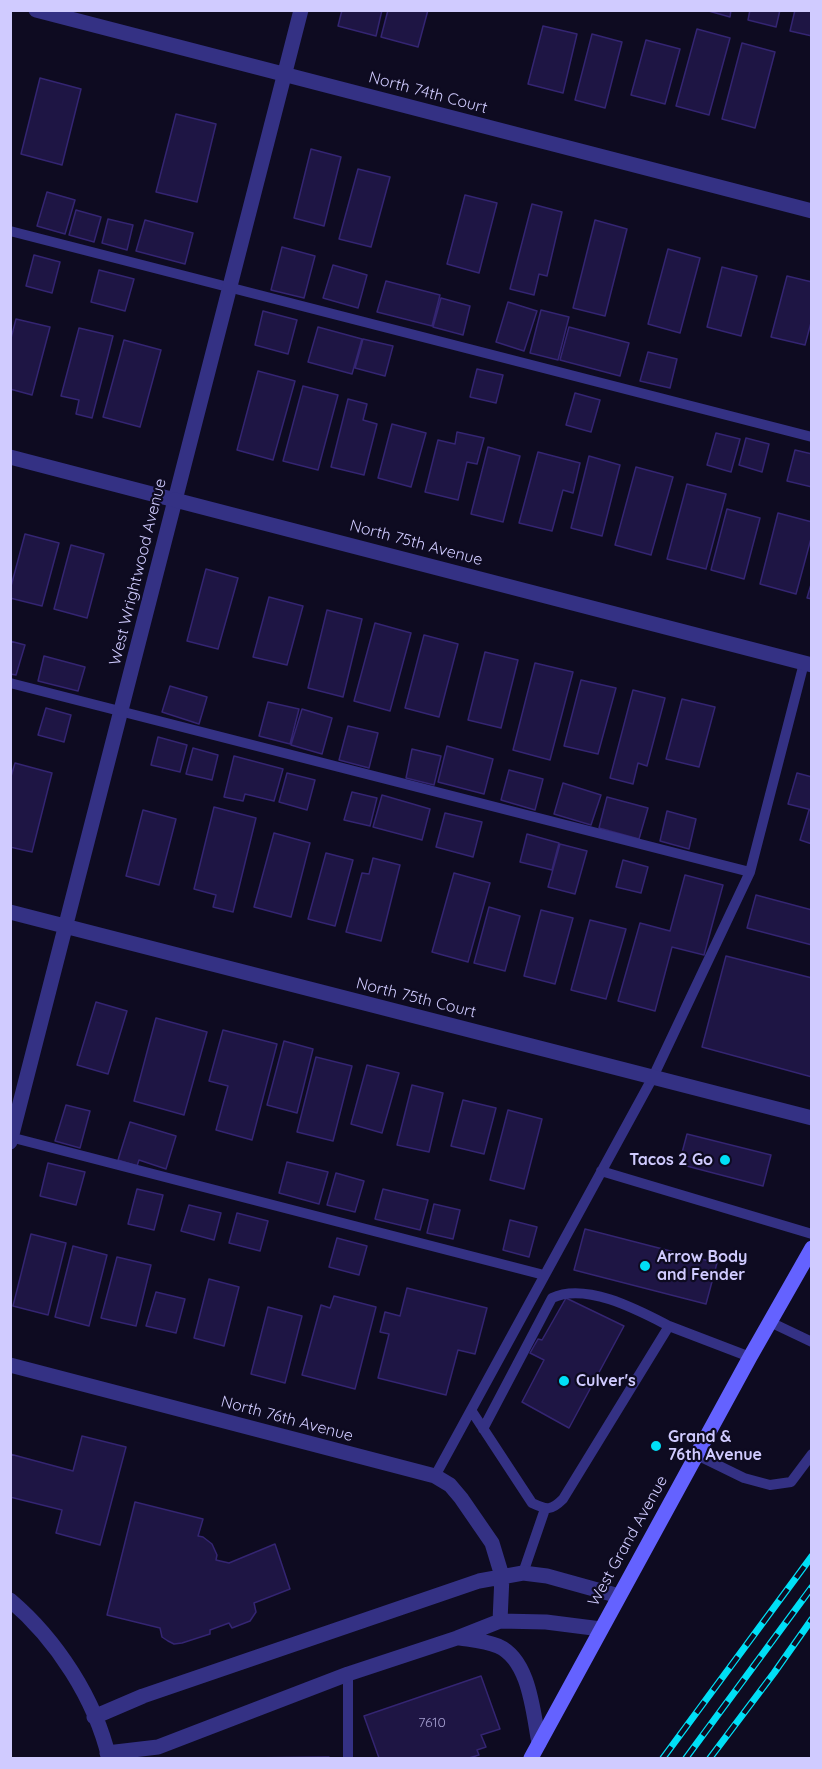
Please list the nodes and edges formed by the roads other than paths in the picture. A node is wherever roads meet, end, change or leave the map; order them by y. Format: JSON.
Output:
{"nodes":[{"id":1,"x":36,"y":10,"type":"edge"},
{"id":2,"x":301,"y":10,"type":"edge"},
{"id":3,"x":284,"y":75,"type":"junction"},
{"id":4,"x":812,"y":211,"type":"edge"},
{"id":5,"x":10,"y":231,"type":"edge"},
{"id":6,"x":230,"y":288,"type":"junction"},
{"id":7,"x":812,"y":437,"type":"edge"},
{"id":8,"x":10,"y":457,"type":"edge"},
{"id":9,"x":175,"y":500,"type":"junction"},
{"id":10,"x":808,"y":664,"type":"edge"},
{"id":11,"x":10,"y":684,"type":"edge"},
{"id":12,"x":120,"y":712,"type":"junction"},
{"id":13,"x":750,"y":872,"type":"junction"},
{"id":14,"x":10,"y":912,"type":"edge"},
{"id":15,"x":66,"y":926,"type":"junction"},
{"id":16,"x":653,"y":1077,"type":"junction"},
{"id":17,"x":812,"y":1118,"type":"edge"},
{"id":18,"x":11,"y":1139,"type":"edge"},
{"id":19,"x":601,"y":1171,"type":"junction"},
{"id":20,"x":812,"y":1234,"type":"edge"},
{"id":21,"x":812,"y":1248,"type":"edge"},
{"id":22,"x":544,"y":1275,"type":"junction"},
{"id":23,"x":770,"y":1322,"type":"junction"},
{"id":24,"x":669,"y":1326,"type":"junction"},
{"id":25,"x":812,"y":1342,"type":"edge"},
{"id":26,"x":750,"y":1357,"type":"junction"},
{"id":27,"x":10,"y":1365,"type":"edge"},
{"id":28,"x":471,"y":1410,"type":"junction"},
{"id":29,"x":483,"y":1429,"type":"junction"},
{"id":30,"x":812,"y":1454,"type":"edge"},
{"id":31,"x":697,"y":1455,"type":"junction"},
{"id":32,"x":435,"y":1476,"type":"junction"},
{"id":33,"x":545,"y":1509,"type":"junction"},
{"id":34,"x":523,"y":1573,"type":"junction"},
{"id":35,"x":502,"y":1576,"type":"junction"},
{"id":36,"x":619,"y":1596,"type":"junction"},
{"id":37,"x":10,"y":1600,"type":"edge"},
{"id":38,"x":500,"y":1621,"type":"junction"},
{"id":39,"x":601,"y":1629,"type":"junction"},
{"id":40,"x":457,"y":1638,"type":"junction"},
{"id":41,"x":348,"y":1674,"type":"junction"},
{"id":42,"x":94,"y":1717,"type":"junction"},
{"id":43,"x":539,"y":1743,"type":"junction"},
{"id":44,"x":108,"y":1756,"type":"edge"},
{"id":45,"x":348,"y":1758,"type":"edge"},
{"id":46,"x":531,"y":1758,"type":"edge"}],
"edges":[{"from":1,"to":3,"type":"street","name":"North 74th Court"},
{"from":2,"to":3,"type":"street","name":"West Wrightwood Avenue"},
{"from":3,"to":4,"type":"street","name":"North 74th Court"},
{"from":3,"to":6,"type":"street","name":"West Wrightwood Avenue"},
{"from":5,"to":6,"type":"lane"},
{"from":6,"to":7,"type":"lane"},
{"from":6,"to":9,"type":"street","name":"West Wrightwood Avenue"},
{"from":8,"to":9,"type":"street","name":"North 75th Avenue"},
{"from":9,"to":10,"type":"street","name":"North 75th Avenue"},
{"from":9,"to":12,"type":"street","name":"West Wrightwood Avenue"},
{"from":10,"to":13,"type":"lane"},
{"from":11,"to":12,"type":"lane"},
{"from":12,"to":13,"type":"lane"},
{"from":12,"to":15,"type":"street","name":"West Wrightwood Avenue"},
{"from":13,"to":16,"type":"lane"},
{"from":14,"to":15,"type":"street","name":"North 75th Court"},
{"from":15,"to":16,"type":"street","name":"North 75th Court"},
{"from":15,"to":18,"type":"street","name":"West Wrightwood Avenue"},
{"from":16,"to":17,"type":"street","name":"North 75th Court"},
{"from":16,"to":19,"type":"lane"},
{"from":18,"to":22,"type":"lane"},
{"from":19,"to":20,"type":"lane"},
{"from":19,"to":22,"type":"lane"},
{"from":21,"to":23,"type":"main road","name":"West Grand Avenue"},
{"from":22,"to":28,"type":"lane"},
{"from":23,"to":25,"type":"lane"},
{"from":23,"to":26,"type":"main road","name":"West Grand Avenue"},
{"from":24,"to":26,"type":"lane"},
{"from":24,"to":29,"type":"lane"},
{"from":24,"to":33,"type":"lane"},
{"from":26,"to":31,"type":"main road","name":"West Grand Avenue"},
{"from":27,"to":32,"type":"street","name":"North 76th Avenue"},
{"from":28,"to":29,"type":"lane"},
{"from":28,"to":32,"type":"lane"},
{"from":29,"to":33,"type":"lane"},
{"from":30,"to":31,"type":"lane"},
{"from":31,"to":36,"type":"main road","name":"West Grand Avenue"},
{"from":32,"to":35,"type":"street","name":"North 76th Avenue"},
{"from":33,"to":34,"type":"lane"},
{"from":34,"to":35,"type":"street"},
{"from":34,"to":36,"type":"street"},
{"from":35,"to":38,"type":"street","name":"North 76th Avenue"},
{"from":35,"to":42,"type":"street"},
{"from":36,"to":39,"type":"main road","name":"West Grand Avenue"},
{"from":37,"to":42,"type":"street"},
{"from":38,"to":39,"type":"street"},
{"from":38,"to":40,"type":"street"},
{"from":39,"to":43,"type":"main road","name":"West Grand Avenue"},
{"from":40,"to":41,"type":"street"},
{"from":40,"to":43,"type":"street"},
{"from":41,"to":44,"type":"street"},
{"from":41,"to":45,"type":"lane"},
{"from":42,"to":44,"type":"street"},
{"from":43,"to":46,"type":"main road","name":"West Grand Avenue"}]}
